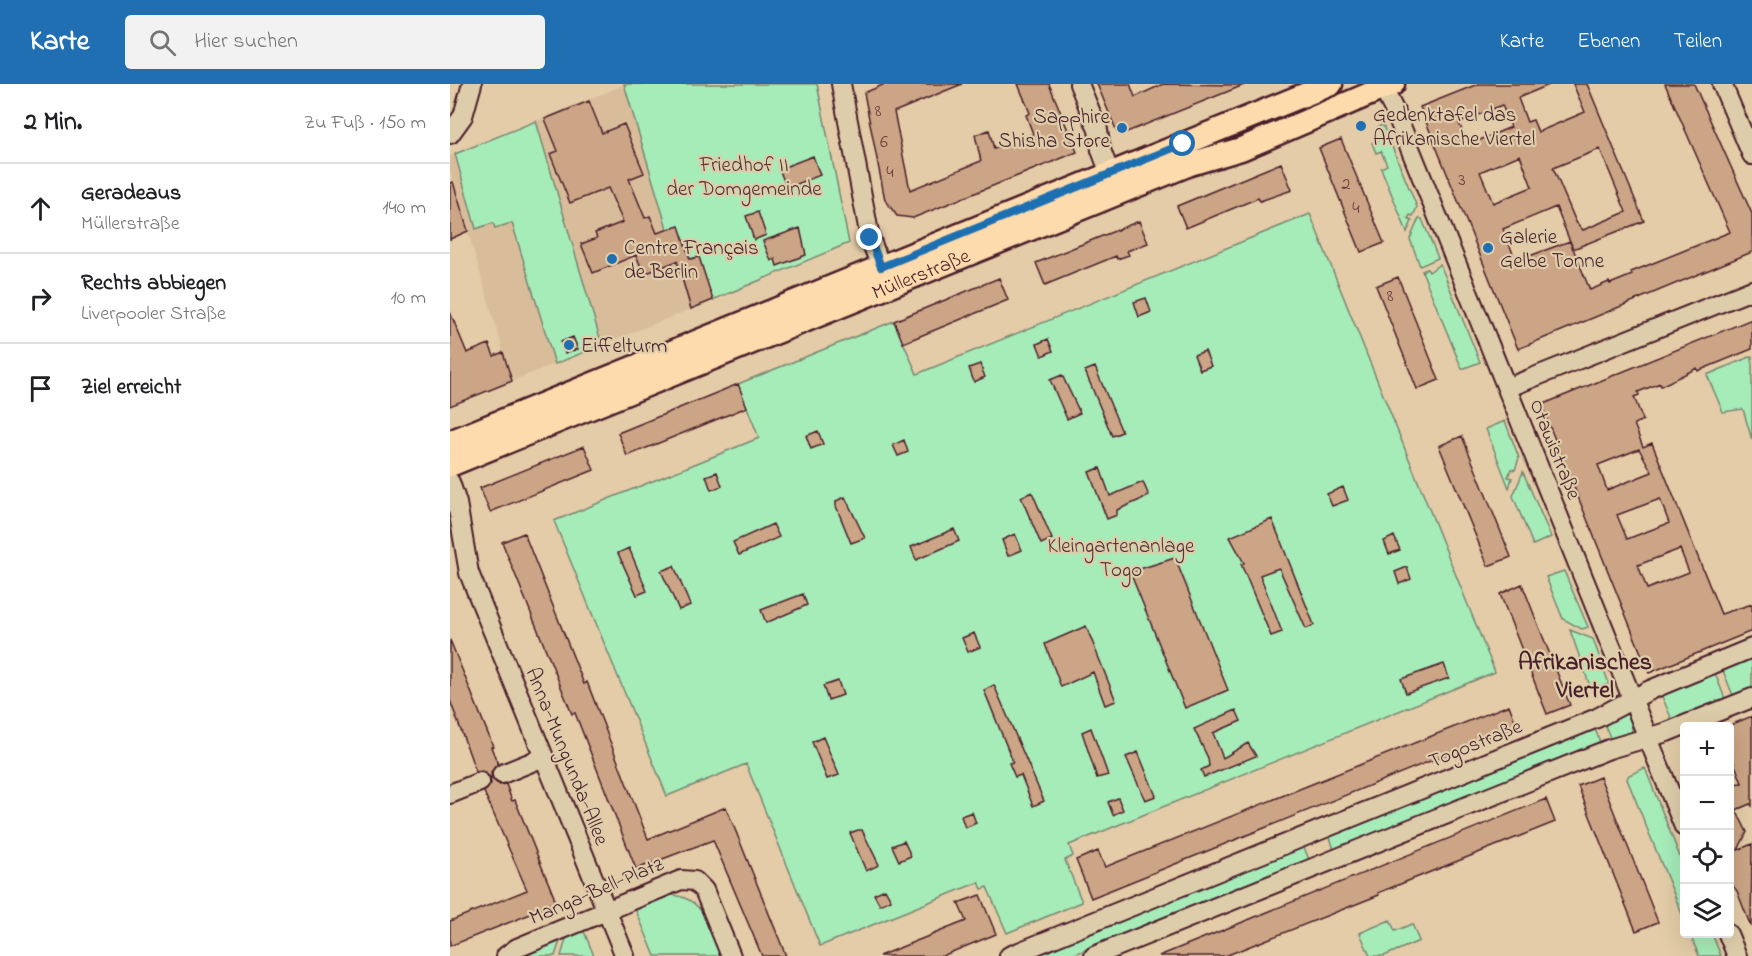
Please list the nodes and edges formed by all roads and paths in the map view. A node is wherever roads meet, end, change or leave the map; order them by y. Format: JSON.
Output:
{"nodes":[{"id":1,"x":472,"y":84,"type":"edge"},
{"id":2,"x":841,"y":84,"type":"edge"},
{"id":3,"x":1079,"y":84,"type":"edge"},
{"id":4,"x":1331,"y":84,"type":"edge"},
{"id":5,"x":1722,"y":84,"type":"edge"},
{"id":6,"x":1386,"y":86,"type":"edge"},
{"id":7,"x":450,"y":134,"type":"edge"},
{"id":8,"x":1752,"y":155,"type":"edge"},
{"id":9,"x":1110,"y":174,"type":"junction"},
{"id":10,"x":881,"y":267,"type":"junction"},
{"id":11,"x":1752,"y":290,"type":"edge"},
{"id":12,"x":1507,"y":388,"type":"junction"},
{"id":13,"x":450,"y":442,"type":"edge"},
{"id":14,"x":450,"y":465,"type":"edge"},
{"id":15,"x":450,"y":482,"type":"edge"},
{"id":16,"x":450,"y":548,"type":"edge"},
{"id":17,"x":469,"y":573,"type":"junction"},
{"id":18,"x":1752,"y":648,"type":"edge"},
{"id":19,"x":1752,"y":698,"type":"edge"},
{"id":20,"x":1632,"y":699,"type":"junction"},
{"id":21,"x":1648,"y":738,"type":"junction"},
{"id":22,"x":544,"y":757,"type":"junction"},
{"id":23,"x":502,"y":774,"type":"dead end"},
{"id":24,"x":480,"y":782,"type":"dead end"},
{"id":25,"x":450,"y":795,"type":"edge"},
{"id":26,"x":1680,"y":817,"type":"edge"},
{"id":27,"x":1312,"y":833,"type":"junction"},
{"id":28,"x":1324,"y":864,"type":"junction"},
{"id":29,"x":606,"y":910,"type":"junction"},
{"id":30,"x":1730,"y":938,"type":"edge"},
{"id":31,"x":506,"y":956,"type":"edge"},
{"id":32,"x":625,"y":956,"type":"edge"},
{"id":33,"x":732,"y":956,"type":"edge"},
{"id":34,"x":1009,"y":956,"type":"edge"},
{"id":35,"x":1094,"y":956,"type":"edge"},
{"id":36,"x":1737,"y":956,"type":"edge"}],
"edges":[{"from":1,"to":7,"type":"street"},
{"from":2,"to":10,"type":"street"},
{"from":3,"to":9,"type":"street"},
{"from":4,"to":9,"type":"main road","name":"Müllerstraße"},
{"from":5,"to":8,"type":"street"},
{"from":6,"to":12,"type":"street","name":"Otawistraße"},
{"from":6,"to":14,"type":"main road","name":"Müllerstraße"},
{"from":9,"to":10,"type":"main road","name":"Müllerstraße"},
{"from":10,"to":13,"type":"main road","name":"Müllerstraße"},
{"from":11,"to":12,"type":"street"},
{"from":12,"to":20,"type":"street","name":"Otawistraße"},
{"from":15,"to":17,"type":"street","name":"Anna-Mungunda-Allee"},
{"from":16,"to":17,"type":"street","name":"Anna-Mungunda-Allee"},
{"from":17,"to":22,"type":"street","name":"Anna-Mungunda-Allee"},
{"from":18,"to":20,"type":"street","name":"Togostraße"},
{"from":19,"to":21,"type":"street"},
{"from":20,"to":21,"type":"street","name":"Otawistraße"},
{"from":20,"to":27,"type":"street","name":"Togostraße"},
{"from":21,"to":26,"type":"street","name":"Otawistraße"},
{"from":21,"to":28,"type":"street"},
{"from":22,"to":23,"type":"street"},
{"from":22,"to":29,"type":"street","name":"Anna-Mungunda-Allee"},
{"from":24,"to":25,"type":"street"},
{"from":27,"to":28,"type":"street"},
{"from":27,"to":34,"type":"street","name":"Togostraße"},
{"from":28,"to":35,"type":"street"},
{"from":29,"to":31,"type":"street","name":"Manga-Bell-Platz"},
{"from":29,"to":32,"type":"street","name":"Anna-Mungunda-Allee"},
{"from":29,"to":33,"type":"street","name":"Manga-Bell-Platz"},
{"from":30,"to":36,"type":"street"}]}
